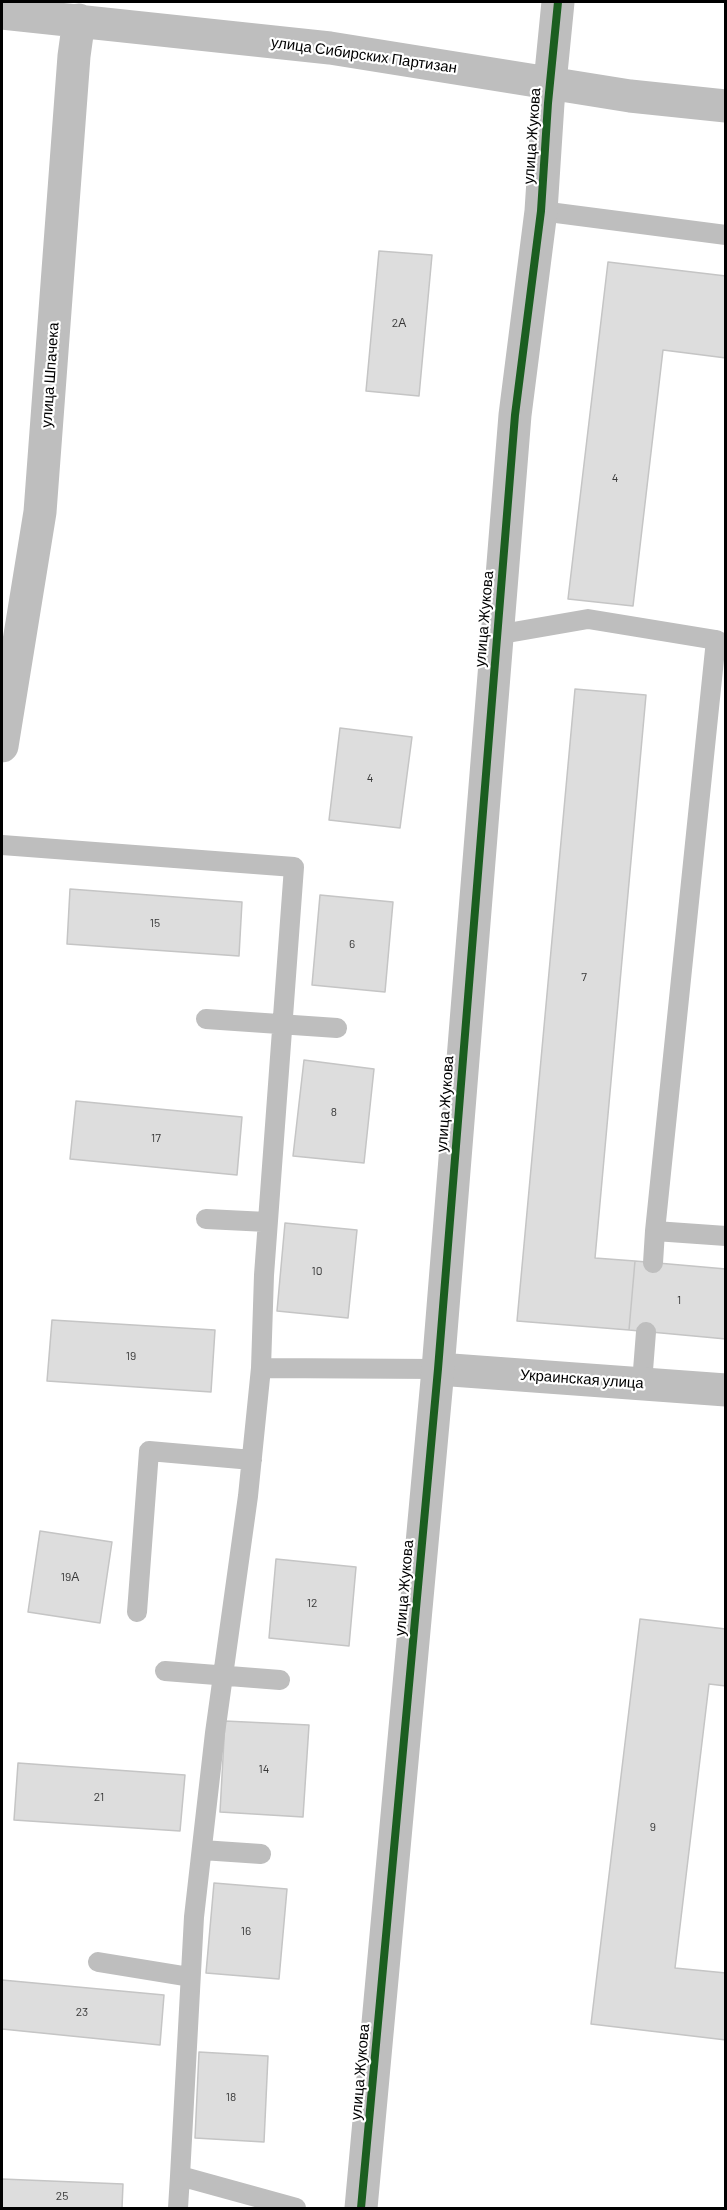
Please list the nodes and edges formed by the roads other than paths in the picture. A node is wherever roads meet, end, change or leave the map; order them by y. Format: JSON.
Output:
{"nodes":[{"id":1,"x":558,"y":2,"type":"edge"},
{"id":2,"x":80,"y":11,"type":"edge"},
{"id":3,"x":2,"y":13,"type":"edge"},
{"id":4,"x":550,"y":83,"type":"junction"},
{"id":5,"x":726,"y":106,"type":"edge"},
{"id":6,"x":541,"y":211,"type":"junction"},
{"id":7,"x":726,"y":235,"type":"edge"},
{"id":8,"x":496,"y":635,"type":"junction"},
{"id":9,"x":721,"y":643,"type":"edge"},
{"id":10,"x":2,"y":746,"type":"edge"},
{"id":11,"x":2,"y":845,"type":"edge"},
{"id":12,"x":206,"y":1019,"type":"dead end"},
{"id":13,"x":282,"y":1024,"type":"junction"},
{"id":14,"x":337,"y":1028,"type":"dead end"},
{"id":15,"x":206,"y":1219,"type":"dead end"},
{"id":16,"x":267,"y":1222,"type":"junction"},
{"id":17,"x":655,"y":1230,"type":"junction"},
{"id":18,"x":726,"y":1236,"type":"edge"},
{"id":19,"x":653,"y":1263,"type":"dead end"},
{"id":20,"x":646,"y":1332,"type":"dead end"},
{"id":21,"x":261,"y":1368,"type":"junction"},
{"id":22,"x":438,"y":1369,"type":"junction"},
{"id":23,"x":642,"y":1383,"type":"junction"},
{"id":24,"x":726,"y":1390,"type":"edge"},
{"id":25,"x":252,"y":1460,"type":"junction"},
{"id":26,"x":137,"y":1612,"type":"dead end"},
{"id":27,"x":165,"y":1671,"type":"dead end"},
{"id":28,"x":223,"y":1676,"type":"junction"},
{"id":29,"x":279,"y":1680,"type":"dead end"},
{"id":30,"x":202,"y":1850,"type":"junction"},
{"id":31,"x":261,"y":1854,"type":"dead end"},
{"id":32,"x":98,"y":1962,"type":"dead end"},
{"id":33,"x":190,"y":1977,"type":"junction"},
{"id":34,"x":180,"y":2176,"type":"junction"},
{"id":35,"x":178,"y":2208,"type":"edge"},
{"id":36,"x":296,"y":2208,"type":"edge"},
{"id":37,"x":361,"y":2208,"type":"edge"}],
"edges":[{"from":1,"to":4,"type":"street","name":"улица Жукова"},
{"from":2,"to":3,"type":"street","name":"улица Сибирских Партизан"},
{"from":2,"to":4,"type":"street","name":"улица Сибирских Партизан"},
{"from":2,"to":10,"type":"street","name":"улица Шпачека"},
{"from":4,"to":5,"type":"street","name":"улица Сибирских Партизан"},
{"from":4,"to":6,"type":"street","name":"улица Жукова"},
{"from":6,"to":7,"type":"lane"},
{"from":6,"to":8,"type":"street","name":"улица Жукова"},
{"from":8,"to":9,"type":"lane"},
{"from":8,"to":22,"type":"street","name":"улица Жукова"},
{"from":9,"to":17,"type":"lane"},
{"from":11,"to":13,"type":"lane"},
{"from":12,"to":13,"type":"lane"},
{"from":13,"to":14,"type":"lane"},
{"from":13,"to":16,"type":"lane"},
{"from":15,"to":16,"type":"lane"},
{"from":16,"to":21,"type":"lane"},
{"from":17,"to":18,"type":"lane"},
{"from":17,"to":19,"type":"lane"},
{"from":20,"to":23,"type":"lane"},
{"from":21,"to":22,"type":"lane"},
{"from":21,"to":25,"type":"lane"},
{"from":22,"to":23,"type":"street","name":"Украинская улица"},
{"from":22,"to":37,"type":"street","name":"улица Жукова"},
{"from":23,"to":24,"type":"street","name":"Украинская улица"},
{"from":25,"to":26,"type":"lane"},
{"from":25,"to":28,"type":"lane"},
{"from":27,"to":28,"type":"lane"},
{"from":28,"to":29,"type":"lane"},
{"from":28,"to":30,"type":"lane"},
{"from":30,"to":31,"type":"lane"},
{"from":30,"to":33,"type":"lane"},
{"from":32,"to":33,"type":"lane"},
{"from":33,"to":34,"type":"lane"},
{"from":34,"to":35,"type":"lane"},
{"from":34,"to":36,"type":"lane"}]}
